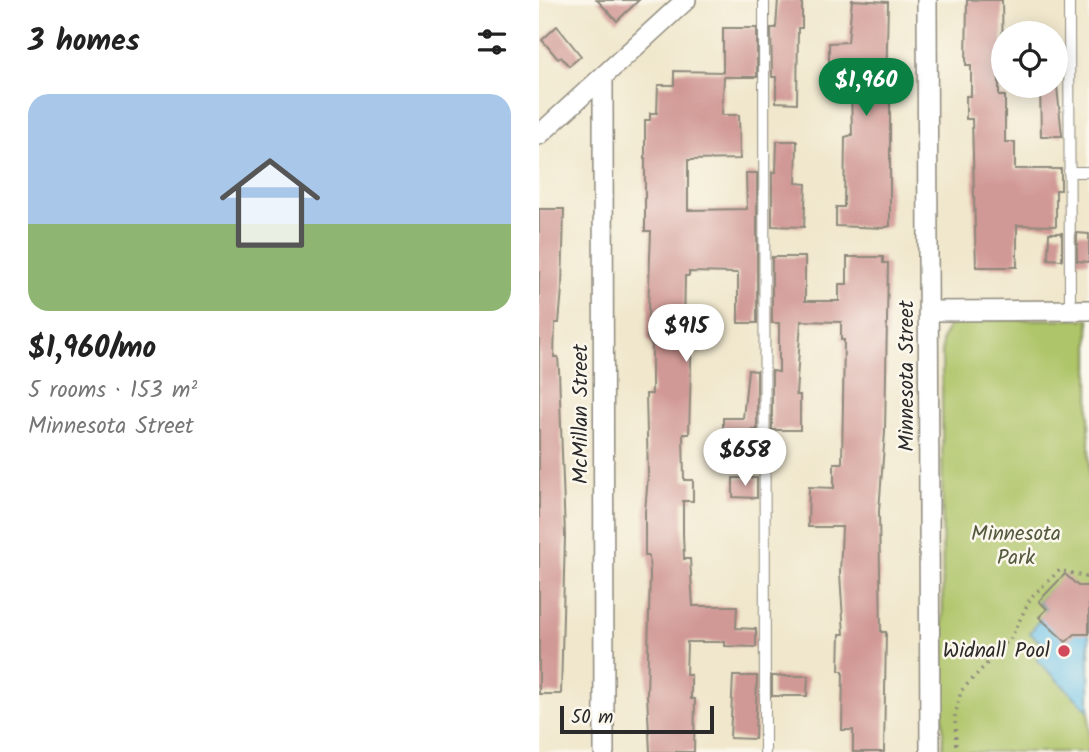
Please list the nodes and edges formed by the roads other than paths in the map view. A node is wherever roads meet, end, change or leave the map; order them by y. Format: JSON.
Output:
{"nodes":[{"id":1,"x":686,"y":0,"type":"edge"},
{"id":2,"x":764,"y":0,"type":"edge"},
{"id":3,"x":927,"y":0,"type":"edge"},
{"id":4,"x":1069,"y":0,"type":"edge"},
{"id":5,"x":603,"y":76,"type":"junction"},
{"id":6,"x":539,"y":135,"type":"edge"},
{"id":7,"x":1069,"y":172,"type":"junction"},
{"id":8,"x":1089,"y":172,"type":"edge"},
{"id":9,"x":1079,"y":310,"type":"edge"},
{"id":10,"x":930,"y":311,"type":"junction"},
{"id":11,"x":604,"y":752,"type":"edge"},
{"id":12,"x":765,"y":752,"type":"edge"},
{"id":13,"x":930,"y":752,"type":"edge"}],
"edges":[{"from":1,"to":5,"type":"street"},
{"from":2,"to":12,"type":"lane"},
{"from":3,"to":10,"type":"street","name":"Minnesota Street"},
{"from":4,"to":7,"type":"lane"},
{"from":5,"to":6,"type":"street"},
{"from":5,"to":11,"type":"street","name":"McMillan Street"},
{"from":7,"to":8,"type":"lane"},
{"from":7,"to":9,"type":"lane"},
{"from":9,"to":10,"type":"street"},
{"from":10,"to":13,"type":"street","name":"Minnesota Street"}]}
